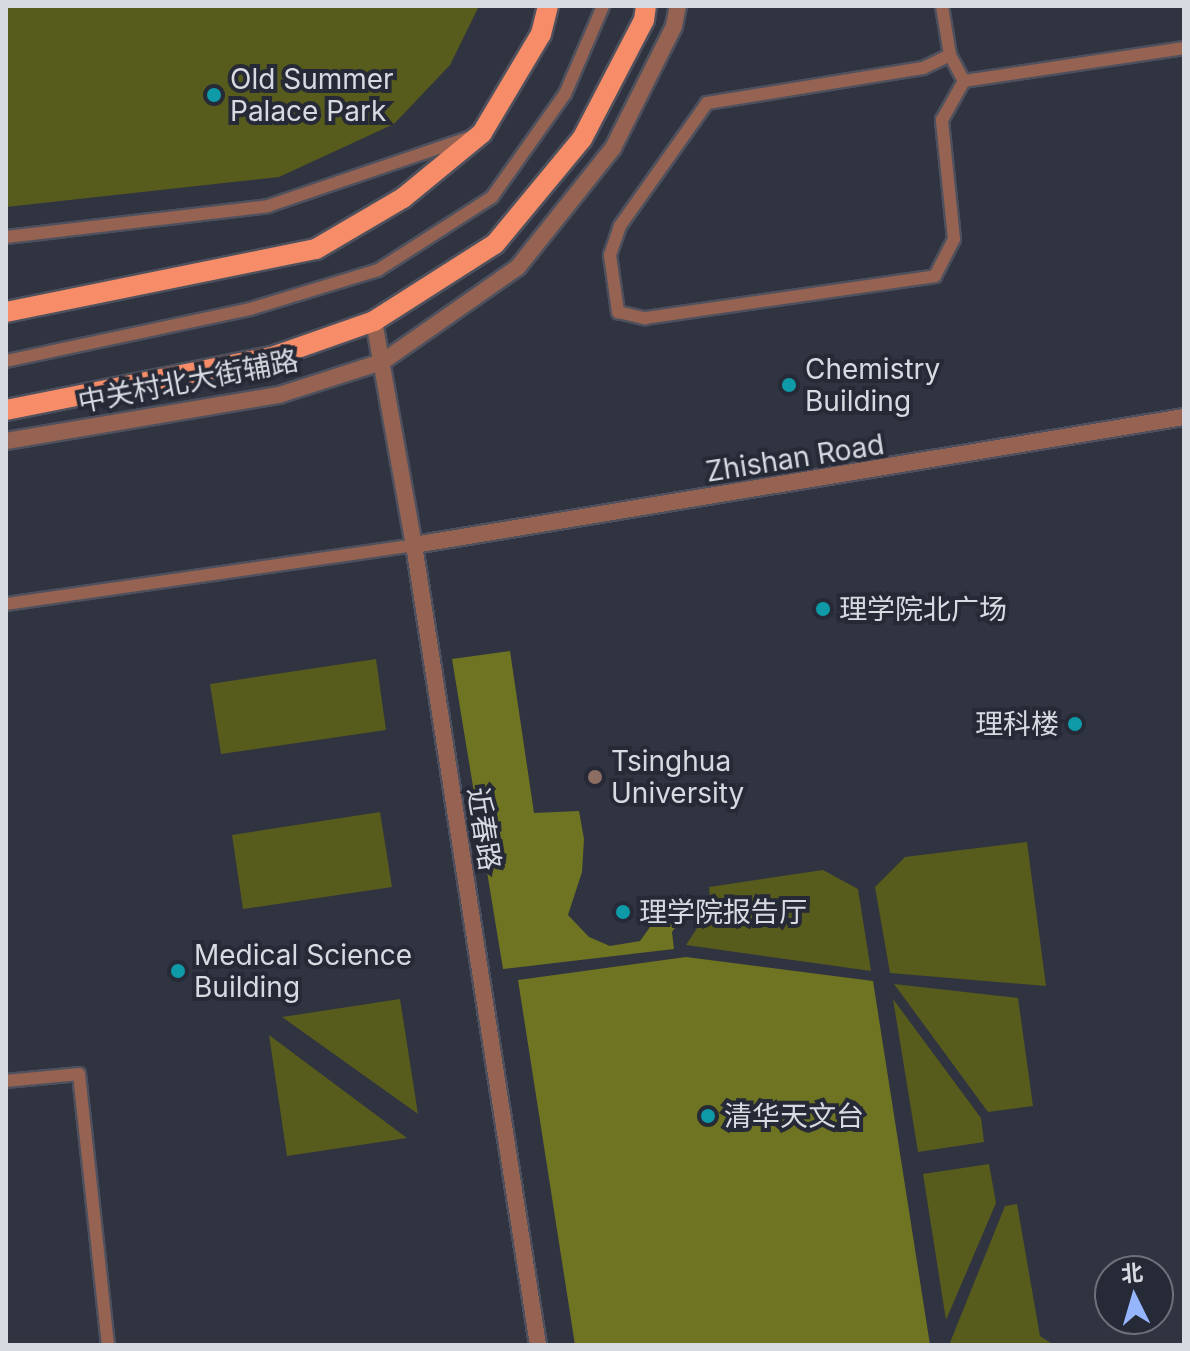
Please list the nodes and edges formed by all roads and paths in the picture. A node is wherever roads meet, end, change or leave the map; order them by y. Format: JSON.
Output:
{"nodes":[{"id":1,"x":548,"y":6,"type":"edge"},
{"id":2,"x":603,"y":6,"type":"edge"},
{"id":3,"x":646,"y":6,"type":"edge"},
{"id":4,"x":678,"y":6,"type":"edge"},
{"id":5,"x":942,"y":6,"type":"edge"},
{"id":6,"x":1184,"y":48,"type":"edge"},
{"id":7,"x":950,"y":55,"type":"junction"},
{"id":8,"x":964,"y":81,"type":"junction"},
{"id":9,"x":482,"y":133,"type":"junction"},
{"id":10,"x":6,"y":237,"type":"edge"},
{"id":11,"x":6,"y":312,"type":"edge"},
{"id":12,"x":374,"y":321,"type":"junction"},
{"id":13,"x":6,"y":361,"type":"edge"},
{"id":14,"x":382,"y":362,"type":"junction"},
{"id":15,"x":6,"y":410,"type":"edge"},
{"id":16,"x":1184,"y":417,"type":"edge"},
{"id":17,"x":6,"y":441,"type":"edge"},
{"id":18,"x":414,"y":545,"type":"junction"},
{"id":19,"x":6,"y":604,"type":"edge"},
{"id":20,"x":6,"y":1081,"type":"edge"},
{"id":21,"x":108,"y":1345,"type":"edge"},
{"id":22,"x":538,"y":1345,"type":"edge"}],
"edges":[{"from":1,"to":9,"type":"main road"},
{"from":2,"to":13,"type":"lane"},
{"from":3,"to":12,"type":"main road"},
{"from":4,"to":14,"type":"street","name":"中关村北大街辅路"},
{"from":5,"to":7,"type":"lane"},
{"from":6,"to":8,"type":"lane"},
{"from":7,"to":8,"type":"lane"},
{"from":7,"to":8,"type":"lane"},
{"from":9,"to":10,"type":"lane"},
{"from":9,"to":11,"type":"main road"},
{"from":12,"to":14,"type":"street","name":"近春路"},
{"from":12,"to":15,"type":"main road"},
{"from":14,"to":17,"type":"street","name":"中关村北大街辅路"},
{"from":14,"to":18,"type":"street","name":"近春路"},
{"from":16,"to":18,"type":"street","name":"Zhishan Road"},
{"from":18,"to":19,"type":"lane"},
{"from":18,"to":22,"type":"street","name":"近春路"},
{"from":20,"to":21,"type":"lane"}]}
